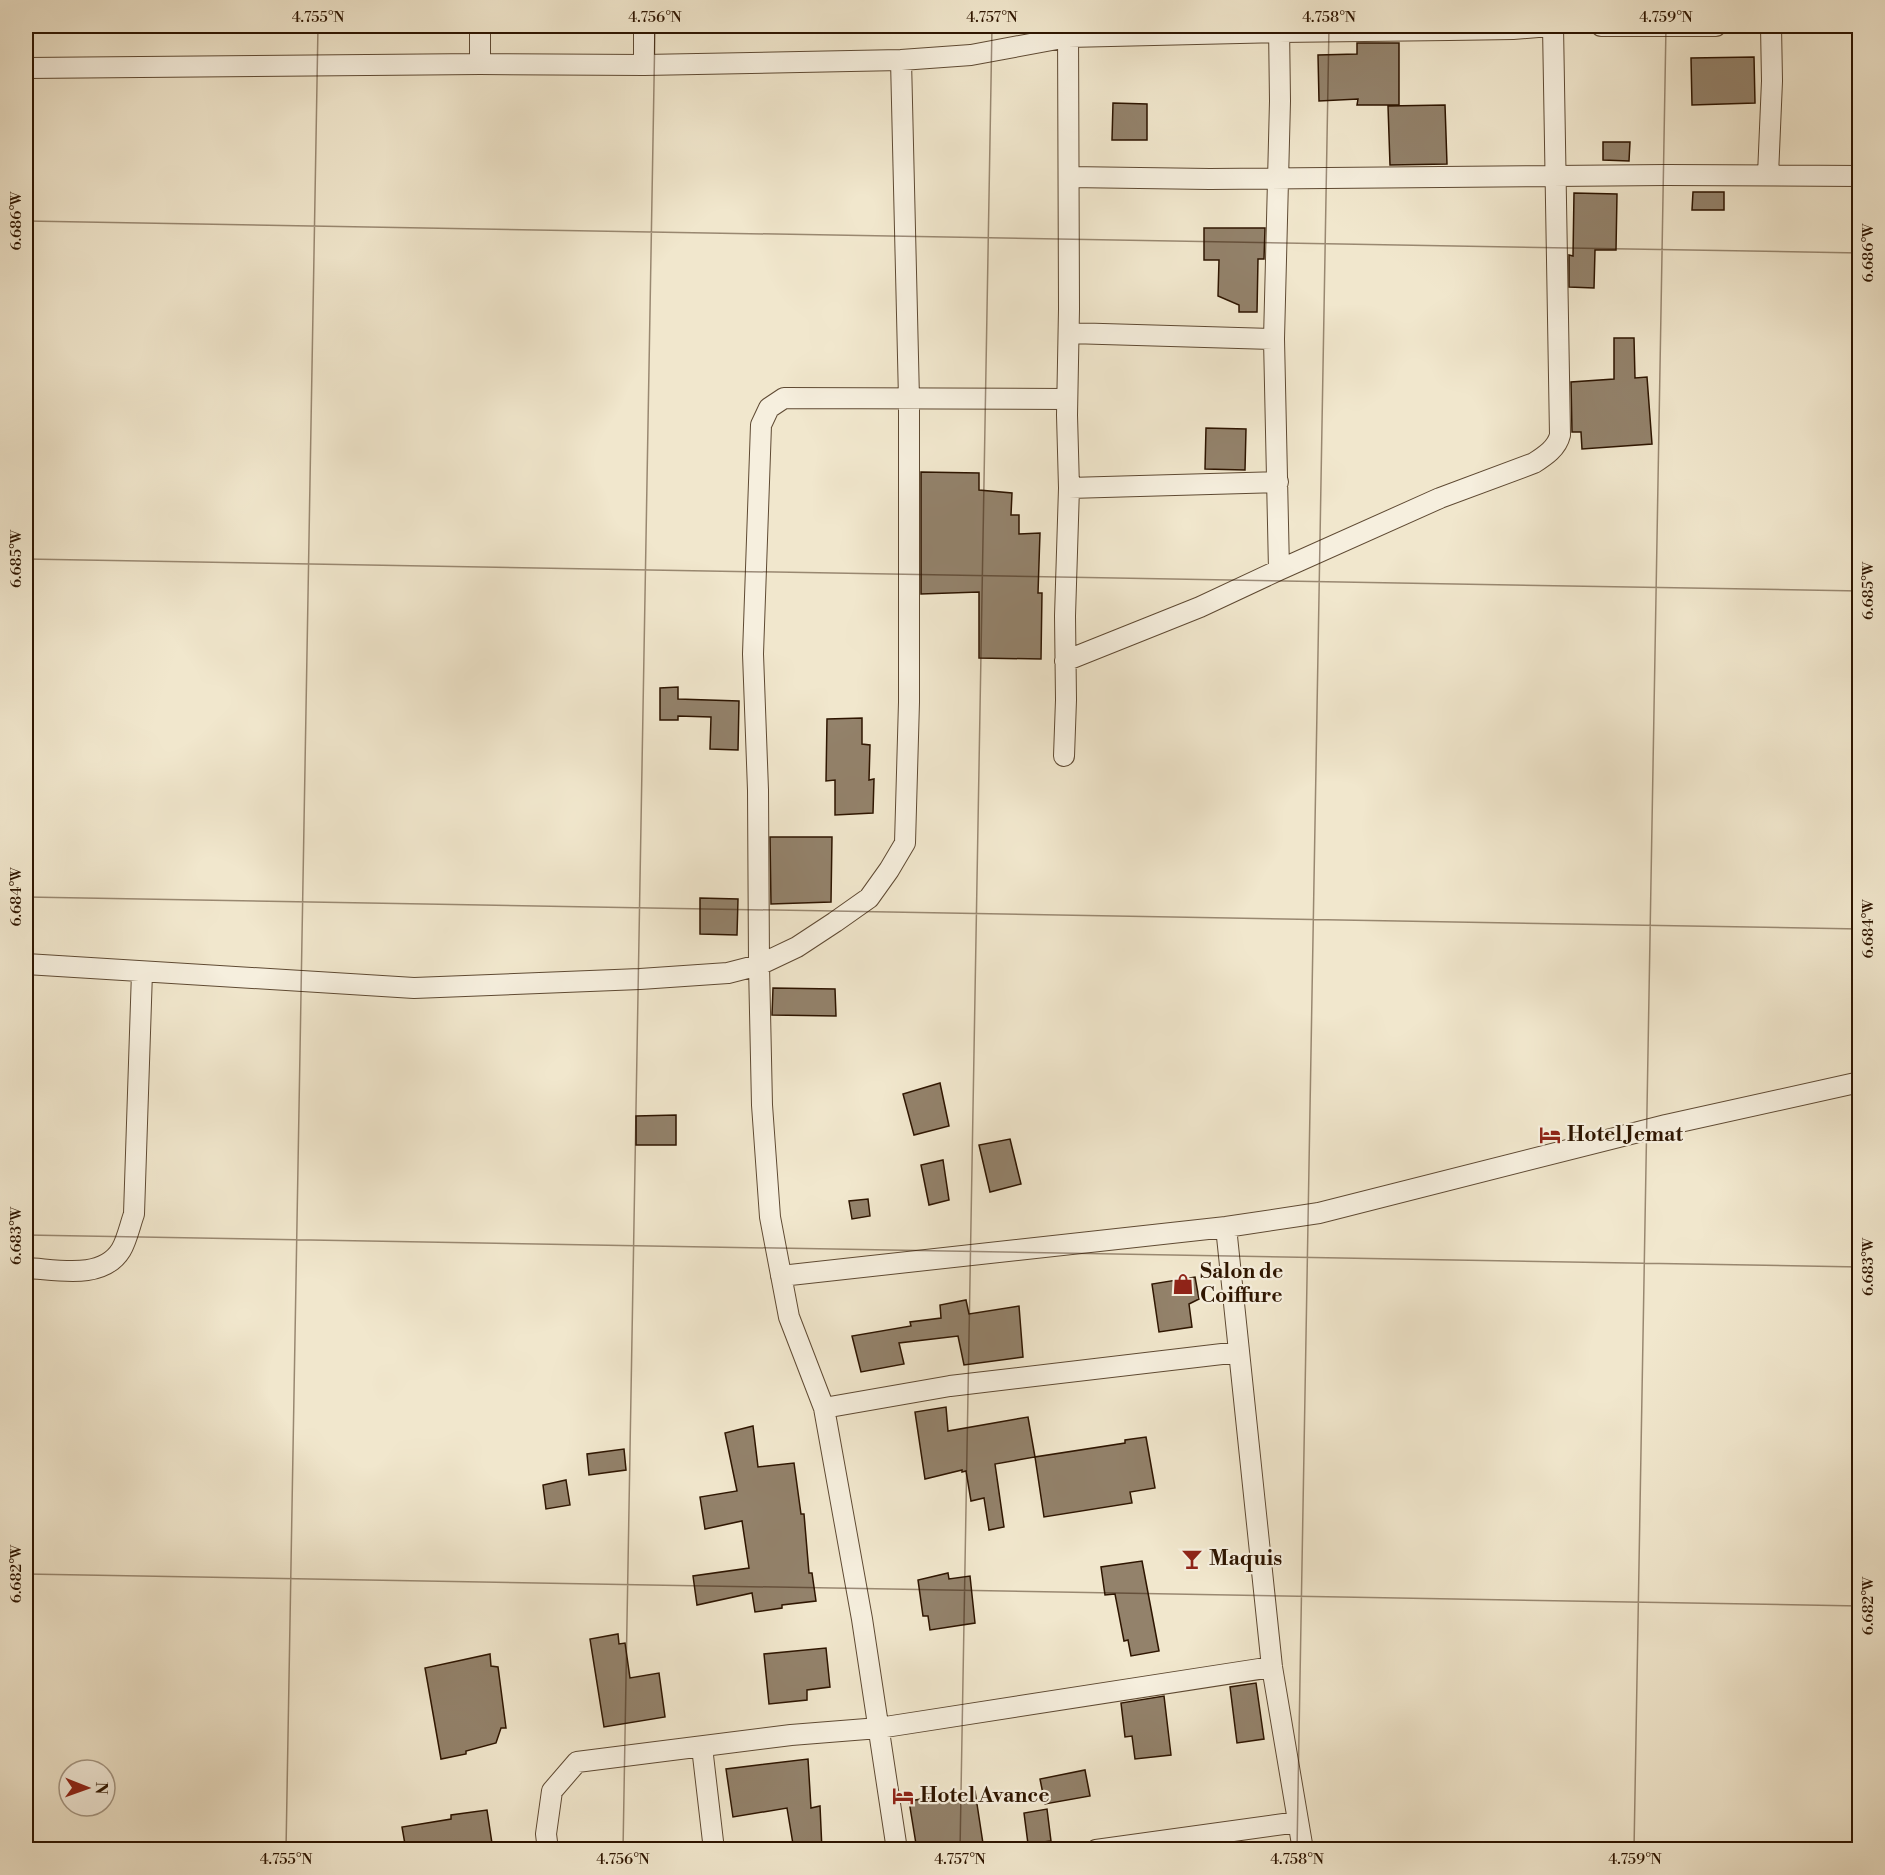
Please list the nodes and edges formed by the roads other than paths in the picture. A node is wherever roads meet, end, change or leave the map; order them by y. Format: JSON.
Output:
{"nodes":[{"id":1,"x":480,"y":26,"type":"edge"},
{"id":2,"x":644,"y":26,"type":"edge"},
{"id":3,"x":1551,"y":26,"type":"edge"},
{"id":4,"x":1601,"y":26,"type":"edge"},
{"id":5,"x":1716,"y":26,"type":"edge"},
{"id":6,"x":1771,"y":26,"type":"edge"},
{"id":7,"x":1279,"y":29,"type":"edge"},
{"id":8,"x":1068,"y":31,"type":"edge"},
{"id":9,"x":901,"y":60,"type":"junction"},
{"id":10,"x":480,"y":64,"type":"junction"},
{"id":11,"x":644,"y":65,"type":"junction"},
{"id":12,"x":26,"y":68,"type":"edge"},
{"id":13,"x":1555,"y":175,"type":"junction"},
{"id":14,"x":1768,"y":175,"type":"junction"},
{"id":15,"x":1860,"y":176,"type":"edge"},
{"id":16,"x":1069,"y":177,"type":"junction"},
{"id":17,"x":1279,"y":178,"type":"junction"},
{"id":18,"x":1069,"y":333,"type":"junction"},
{"id":19,"x":1274,"y":339,"type":"junction"},
{"id":20,"x":909,"y":399,"type":"junction"},
{"id":21,"x":1067,"y":399,"type":"junction"},
{"id":22,"x":1278,"y":482,"type":"junction"},
{"id":23,"x":1069,"y":488,"type":"junction"},
{"id":24,"x":1279,"y":570,"type":"junction"},
{"id":25,"x":1065,"y":661,"type":"junction"},
{"id":26,"x":1064,"y":756,"type":"dead end"},
{"id":27,"x":26,"y":964,"type":"edge"},
{"id":28,"x":759,"y":965,"type":"junction"},
{"id":29,"x":142,"y":972,"type":"junction"},
{"id":30,"x":1860,"y":1082,"type":"edge"},
{"id":31,"x":1226,"y":1227,"type":"junction"},
{"id":32,"x":26,"y":1268,"type":"edge"},
{"id":33,"x":781,"y":1276,"type":"junction"},
{"id":34,"x":1239,"y":1352,"type":"junction"},
{"id":35,"x":824,"y":1408,"type":"junction"},
{"id":36,"x":1272,"y":1666,"type":"junction"},
{"id":37,"x":879,"y":1728,"type":"junction"},
{"id":38,"x":702,"y":1747,"type":"junction"},
{"id":39,"x":1298,"y":1822,"type":"junction"},
{"id":40,"x":548,"y":1850,"type":"edge"},
{"id":41,"x":714,"y":1850,"type":"edge"},
{"id":42,"x":897,"y":1850,"type":"edge"},
{"id":43,"x":1096,"y":1850,"type":"edge"},
{"id":44,"x":1303,"y":1850,"type":"edge"}],
"edges":[{"from":1,"to":10,"type":"street"},
{"from":2,"to":11,"type":"street"},
{"from":3,"to":7,"type":"street"},
{"from":3,"to":13,"type":"street"},
{"from":4,"to":5,"type":"street"},
{"from":6,"to":14,"type":"street"},
{"from":7,"to":8,"type":"street"},
{"from":7,"to":17,"type":"street"},
{"from":8,"to":9,"type":"street"},
{"from":8,"to":16,"type":"street"},
{"from":9,"to":11,"type":"street"},
{"from":9,"to":20,"type":"street"},
{"from":10,"to":11,"type":"street"},
{"from":10,"to":12,"type":"street"},
{"from":13,"to":14,"type":"street"},
{"from":13,"to":17,"type":"street"},
{"from":13,"to":24,"type":"street"},
{"from":14,"to":15,"type":"street"},
{"from":16,"to":17,"type":"street"},
{"from":16,"to":18,"type":"street"},
{"from":17,"to":19,"type":"street"},
{"from":18,"to":19,"type":"street"},
{"from":18,"to":21,"type":"street"},
{"from":19,"to":22,"type":"street"},
{"from":20,"to":21,"type":"street"},
{"from":20,"to":28,"type":"street"},
{"from":20,"to":28,"type":"street"},
{"from":21,"to":23,"type":"street"},
{"from":22,"to":23,"type":"street"},
{"from":22,"to":24,"type":"street"},
{"from":23,"to":25,"type":"street"},
{"from":24,"to":25,"type":"street"},
{"from":25,"to":26,"type":"street"},
{"from":27,"to":29,"type":"street"},
{"from":28,"to":29,"type":"street"},
{"from":28,"to":33,"type":"street"},
{"from":29,"to":32,"type":"street"},
{"from":30,"to":31,"type":"street"},
{"from":31,"to":33,"type":"street"},
{"from":31,"to":34,"type":"street"},
{"from":33,"to":35,"type":"street"},
{"from":34,"to":35,"type":"street"},
{"from":34,"to":36,"type":"street"},
{"from":35,"to":37,"type":"street"},
{"from":36,"to":37,"type":"street"},
{"from":36,"to":39,"type":"street"},
{"from":37,"to":38,"type":"street"},
{"from":37,"to":42,"type":"street"},
{"from":38,"to":40,"type":"street"},
{"from":38,"to":41,"type":"street"},
{"from":39,"to":43,"type":"street"},
{"from":39,"to":44,"type":"street"}]}
